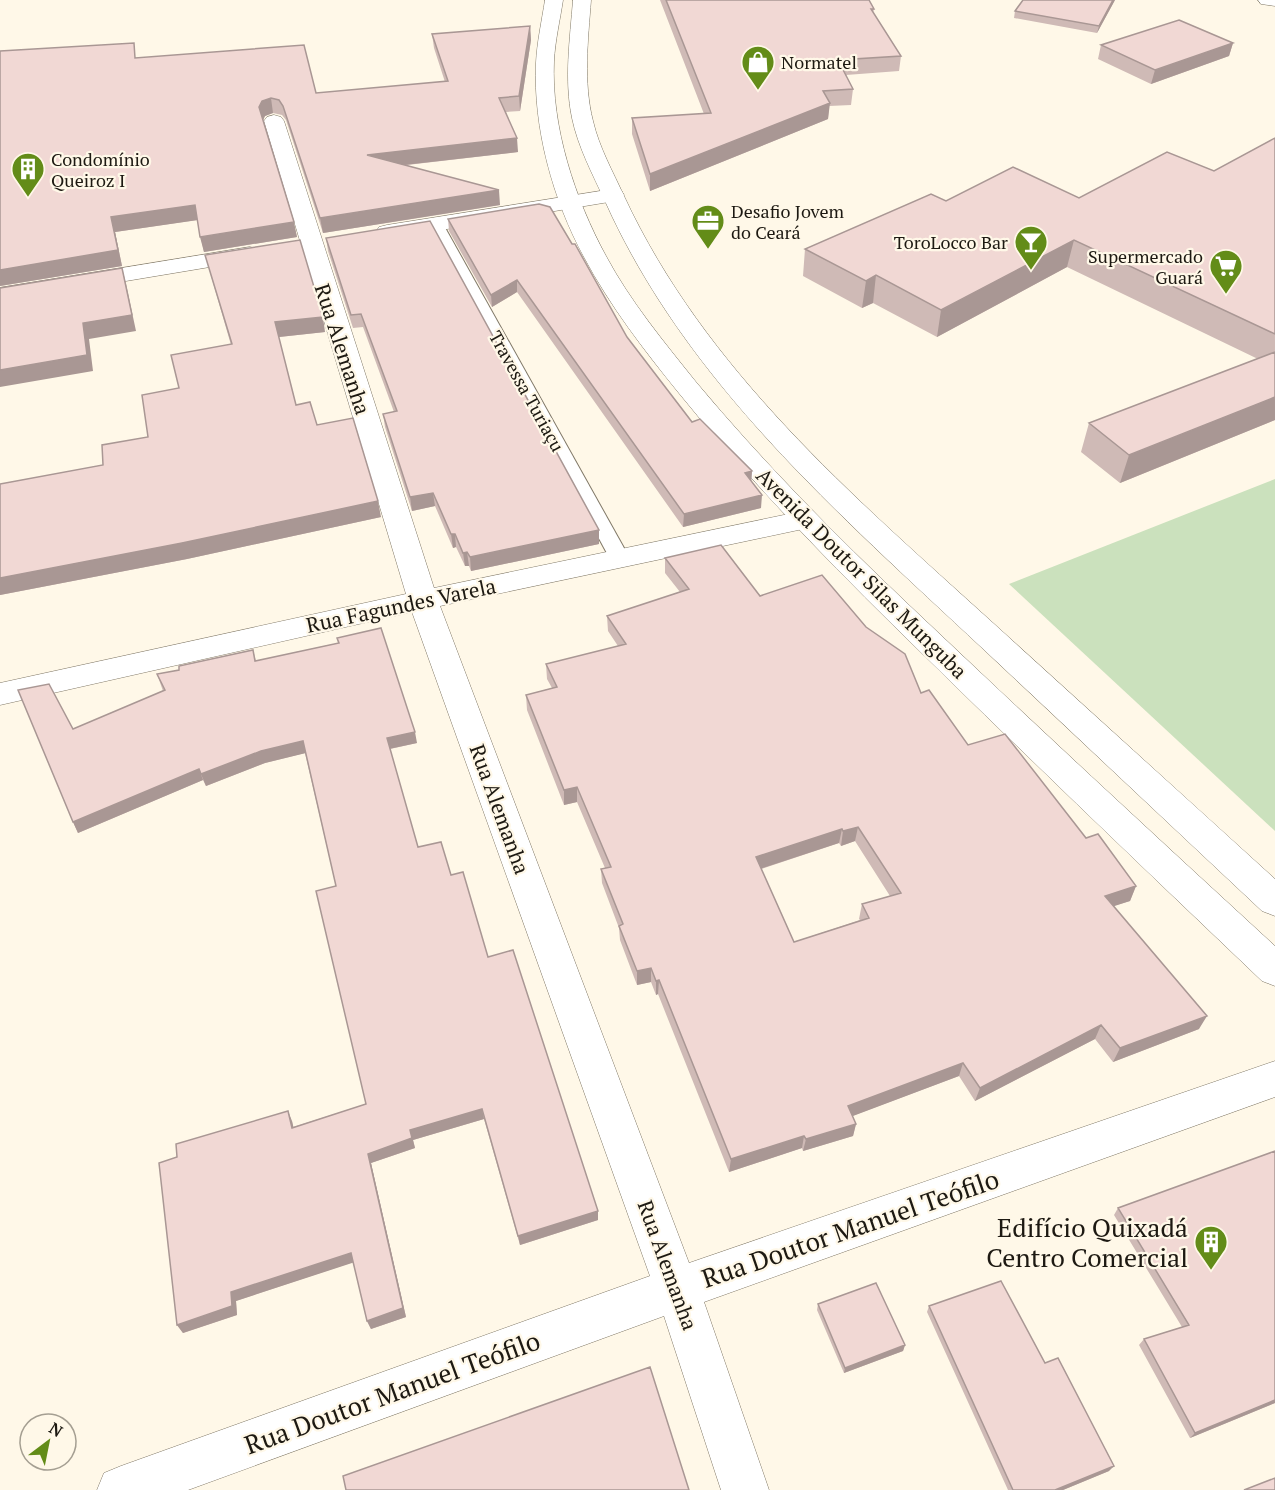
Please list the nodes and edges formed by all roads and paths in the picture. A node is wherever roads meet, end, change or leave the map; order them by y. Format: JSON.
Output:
{"nodes":[{"id":1,"x":554,"y":0,"type":"edge"},
{"id":2,"x":582,"y":0,"type":"edge"},
{"id":3,"x":1267,"y":0,"type":"edge"},
{"id":4,"x":1275,"y":2,"type":"edge"},
{"id":5,"x":274,"y":122,"type":"edge"},
{"id":6,"x":612,"y":195,"type":"junction"},
{"id":7,"x":572,"y":203,"type":"junction"},
{"id":8,"x":436,"y":224,"type":"junction"},
{"id":9,"x":367,"y":235,"type":"edge"},
{"id":10,"x":301,"y":245,"type":"junction"},
{"id":11,"x":0,"y":295,"type":"edge"},
{"id":12,"x":803,"y":520,"type":"junction"},
{"id":13,"x":619,"y":557,"type":"junction"},
{"id":14,"x":423,"y":600,"type":"junction"},
{"id":15,"x":0,"y":694,"type":"edge"},
{"id":16,"x":1275,"y":901,"type":"edge"},
{"id":17,"x":1275,"y":970,"type":"edge"},
{"id":18,"x":1275,"y":1079,"type":"edge"},
{"id":19,"x":677,"y":1289,"type":"junction"},
{"id":20,"x":121,"y":1490,"type":"edge"},
{"id":21,"x":745,"y":1490,"type":"edge"}],
"edges":[{"from":1,"to":7,"type":"street","name":"Avenida Doutor Silas Munguba"},
{"from":2,"to":6,"type":"street","name":"Avenida Doutor Silas Munguba"},
{"from":3,"to":4,"type":"street"},
{"from":5,"to":10,"type":"street","name":"Rua Alemanha"},
{"from":6,"to":7,"type":"street"},
{"from":6,"to":16,"type":"street","name":"Avenida Doutor Silas Munguba"},
{"from":7,"to":8,"type":"street"},
{"from":7,"to":12,"type":"street","name":"Avenida Doutor Silas Munguba"},
{"from":8,"to":9,"type":"street"},
{"from":8,"to":13,"type":"lane","name":"Travessa Turiaçu"},
{"from":10,"to":11,"type":"street"},
{"from":10,"to":14,"type":"street","name":"Rua Alemanha"},
{"from":12,"to":13,"type":"street","name":"Rua Fagundes Varela"},
{"from":12,"to":17,"type":"street","name":"Avenida Doutor Silas Munguba"},
{"from":13,"to":14,"type":"street","name":"Rua Fagundes Varela"},
{"from":14,"to":15,"type":"street","name":"Rua Fagundes Varela"},
{"from":14,"to":19,"type":"street","name":"Rua Alemanha"},
{"from":18,"to":19,"type":"street","name":"Rua Doutor Manuel Teófilo"},
{"from":19,"to":20,"type":"street","name":"Rua Doutor Manuel Teófilo"},
{"from":19,"to":21,"type":"street","name":"Rua Alemanha"}]}
